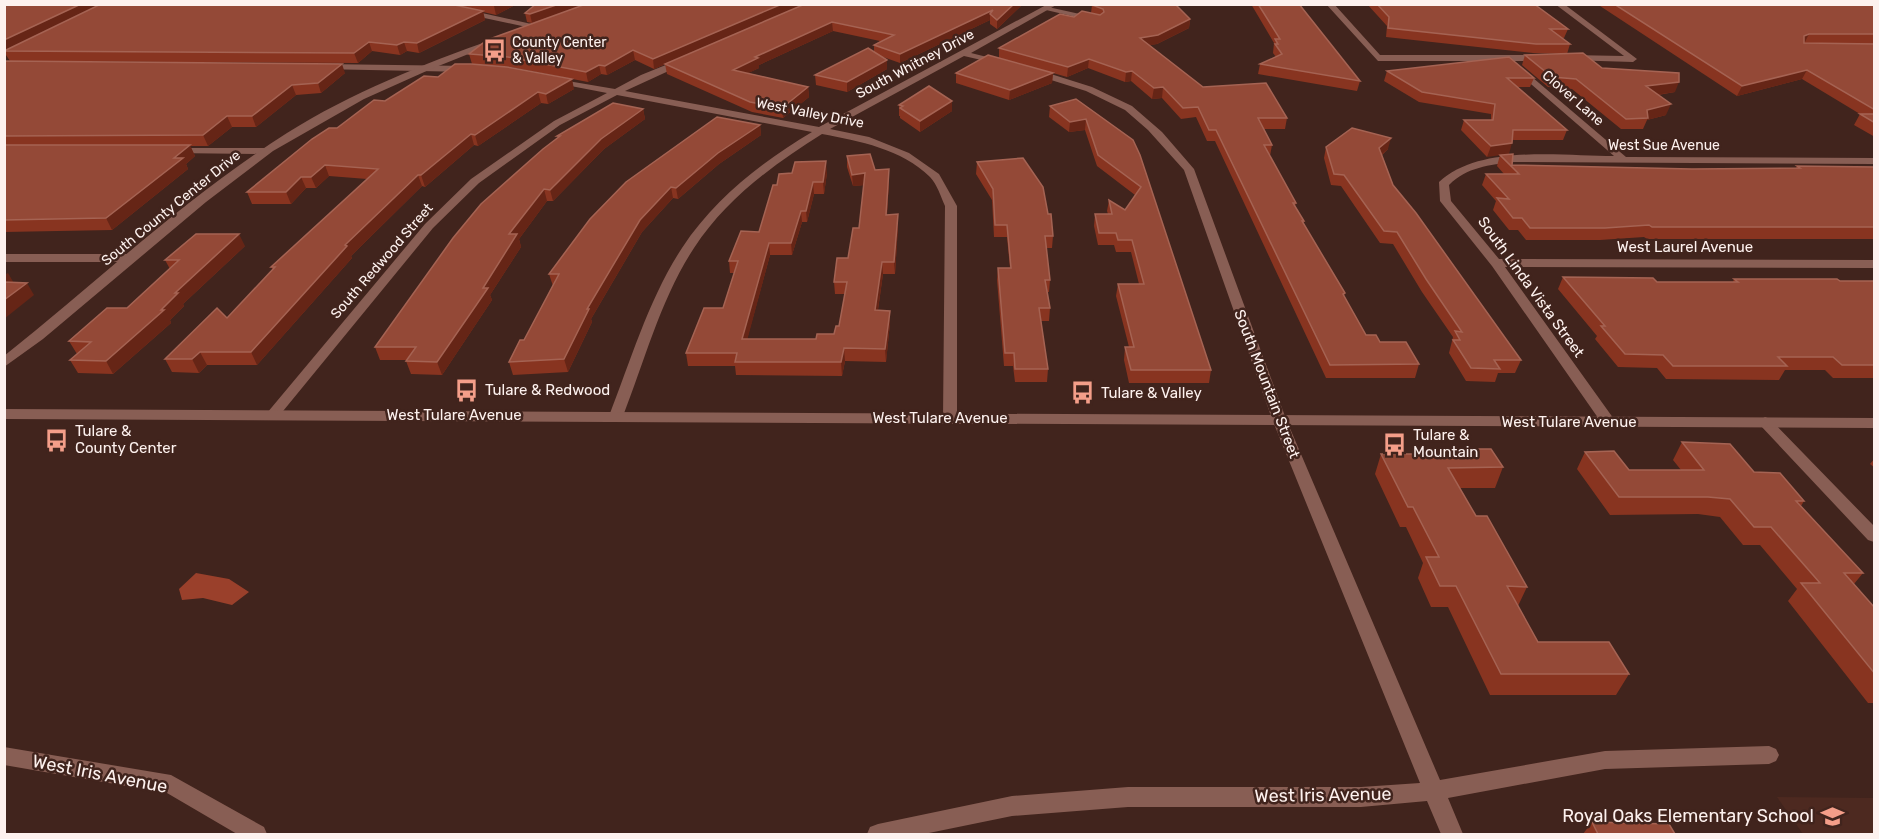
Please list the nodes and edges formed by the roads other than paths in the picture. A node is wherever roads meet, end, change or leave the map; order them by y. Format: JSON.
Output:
{"nodes":[{"id":1,"x":1329,"y":4,"type":"edge"},
{"id":2,"x":1558,"y":4,"type":"edge"},
{"id":3,"x":1052,"y":7,"type":"edge"},
{"id":4,"x":457,"y":10,"type":"edge"},
{"id":5,"x":1098,"y":20,"type":"edge"},
{"id":6,"x":548,"y":24,"type":"edge"},
{"id":7,"x":536,"y":27,"type":"junction"},
{"id":8,"x":965,"y":54,"type":"junction"},
{"id":9,"x":690,"y":58,"type":"edge"},
{"id":10,"x":1505,"y":58,"type":"junction"},
{"id":11,"x":1552,"y":58,"type":"edge"},
{"id":12,"x":1564,"y":58,"type":"edge"},
{"id":13,"x":308,"y":67,"type":"edge"},
{"id":14,"x":427,"y":68,"type":"junction"},
{"id":15,"x":486,"y":70,"type":"edge"},
{"id":16,"x":545,"y":79,"type":"edge"},
{"id":17,"x":615,"y":92,"type":"junction"},
{"id":18,"x":822,"y":130,"type":"junction"},
{"id":19,"x":165,"y":151,"type":"edge"},
{"id":20,"x":267,"y":151,"type":"junction"},
{"id":21,"x":1623,"y":159,"type":"junction"},
{"id":22,"x":1875,"y":160,"type":"edge"},
{"id":23,"x":1455,"y":171,"type":"joint"},
{"id":24,"x":4,"y":258,"type":"edge"},
{"id":25,"x":132,"y":258,"type":"junction"},
{"id":26,"x":1496,"y":263,"type":"junction"},
{"id":27,"x":1875,"y":264,"type":"edge"},
{"id":28,"x":4,"y":363,"type":"edge"},
{"id":29,"x":274,"y":413,"type":"junction"},
{"id":30,"x":4,"y":414,"type":"edge"},
{"id":31,"x":616,"y":416,"type":"junction"},
{"id":32,"x":950,"y":418,"type":"junction"},
{"id":33,"x":1279,"y":419,"type":"junction"},
{"id":34,"x":1608,"y":422,"type":"junction"},
{"id":35,"x":1765,"y":422,"type":"junction"},
{"id":36,"x":1875,"y":423,"type":"edge"},
{"id":37,"x":1875,"y":536,"type":"edge"},
{"id":38,"x":1769,"y":755,"type":"dead end"},
{"id":39,"x":4,"y":756,"type":"edge"},
{"id":40,"x":1435,"y":791,"type":"junction"},
{"id":41,"x":256,"y":834,"type":"edge"},
{"id":42,"x":878,"y":834,"type":"edge"},
{"id":43,"x":1452,"y":834,"type":"edge"}],
"edges":[{"from":1,"to":10,"type":"street"},
{"from":2,"to":12,"type":"street"},
{"from":3,"to":5,"type":"lane"},
{"from":3,"to":8,"type":"street","name":"South Whitney Drive"},
{"from":4,"to":7,"type":"street"},
{"from":6,"to":7,"type":"street","name":"South County Center Drive"},
{"from":7,"to":14,"type":"street","name":"South County Center Drive"},
{"from":8,"to":18,"type":"street","name":"South Whitney Drive"},
{"from":8,"to":33,"type":"street","name":"South Mountain Street"},
{"from":9,"to":17,"type":"street","name":"South Redwood Street"},
{"from":10,"to":11,"type":"street"},
{"from":10,"to":21,"type":"street","name":"Clover Lane"},
{"from":13,"to":14,"type":"street"},
{"from":14,"to":15,"type":"street"},
{"from":14,"to":20,"type":"street","name":"South County Center Drive"},
{"from":16,"to":17,"type":"street","name":"West Valley Drive"},
{"from":17,"to":18,"type":"street","name":"West Valley Drive"},
{"from":17,"to":29,"type":"street","name":"South Redwood Street"},
{"from":18,"to":31,"type":"street","name":"South Whitney Drive"},
{"from":18,"to":32,"type":"street","name":"West Valley Drive"},
{"from":19,"to":20,"type":"street"},
{"from":20,"to":25,"type":"street","name":"South County Center Drive"},
{"from":21,"to":22,"type":"street","name":"West Sue Avenue"},
{"from":21,"to":23,"type":"street","name":"West Sue Avenue"},
{"from":23,"to":26,"type":"street","name":"South Linda Vista Street"},
{"from":24,"to":25,"type":"street"},
{"from":25,"to":28,"type":"street","name":"South County Center Drive"},
{"from":26,"to":27,"type":"street","name":"West Laurel Avenue"},
{"from":26,"to":34,"type":"street","name":"South Linda Vista Street"},
{"from":29,"to":30,"type":"street","name":"West Tulare Avenue"},
{"from":29,"to":31,"type":"street","name":"West Tulare Avenue"},
{"from":31,"to":32,"type":"street","name":"West Tulare Avenue"},
{"from":32,"to":33,"type":"street","name":"West Tulare Avenue"},
{"from":33,"to":34,"type":"street","name":"West Tulare Avenue"},
{"from":33,"to":40,"type":"street","name":"South Mountain Street"},
{"from":34,"to":35,"type":"street","name":"West Tulare Avenue"},
{"from":35,"to":36,"type":"street","name":"West Tulare Avenue"},
{"from":35,"to":37,"type":"street"},
{"from":38,"to":40,"type":"street","name":"West Iris Avenue"},
{"from":39,"to":41,"type":"street","name":"West Iris Avenue"},
{"from":40,"to":42,"type":"street","name":"West Iris Avenue"},
{"from":40,"to":43,"type":"street","name":"South Mountain Street"}]}
